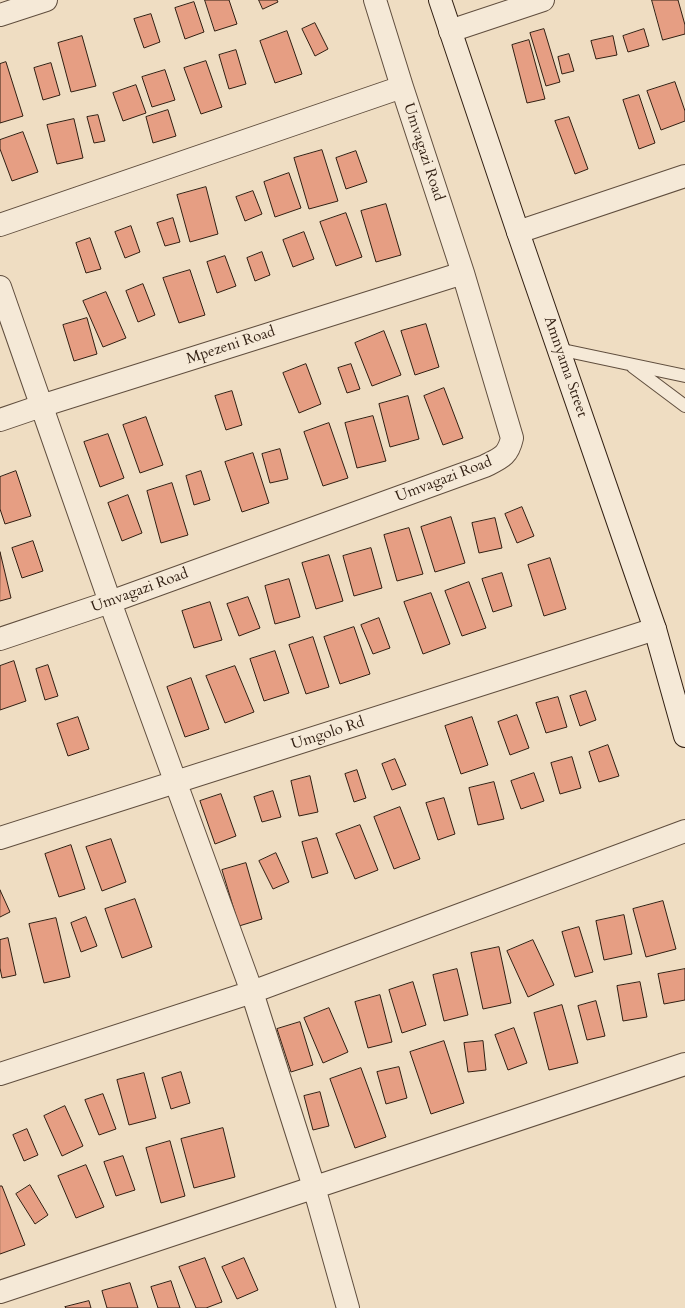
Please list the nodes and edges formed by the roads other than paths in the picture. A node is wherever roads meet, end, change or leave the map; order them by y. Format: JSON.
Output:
{"nodes":[{"id":1,"x":46,"y":0,"type":"edge"},
{"id":2,"x":375,"y":0,"type":"edge"},
{"id":3,"x":440,"y":0,"type":"edge"},
{"id":4,"x":543,"y":0,"type":"edge"},
{"id":5,"x":0,"y":15,"type":"edge"},
{"id":6,"x":450,"y":31,"type":"junction"},
{"id":7,"x":402,"y":87,"type":"junction"},
{"id":8,"x":685,"y":176,"type":"edge"},
{"id":9,"x":0,"y":225,"type":"edge"},
{"id":10,"x":518,"y":232,"type":"junction"},
{"id":11,"x":463,"y":273,"type":"junction"},
{"id":12,"x":0,"y":287,"type":"edge"},
{"id":13,"x":558,"y":349,"type":"junction"},
{"id":14,"x":628,"y":364,"type":"junction"},
{"id":15,"x":685,"y":376,"type":"edge"},
{"id":16,"x":41,"y":406,"type":"junction"},
{"id":17,"x":685,"y":406,"type":"edge"},
{"id":18,"x":0,"y":420,"type":"edge"},
{"id":19,"x":110,"y":602,"type":"junction"},
{"id":20,"x":655,"y":630,"type":"junction"},
{"id":21,"x":0,"y":639,"type":"edge"},
{"id":22,"x":685,"y":736,"type":"edge"},
{"id":23,"x":176,"y":783,"type":"junction"},
{"id":24,"x":685,"y":831,"type":"edge"},
{"id":25,"x":0,"y":838,"type":"edge"},
{"id":26,"x":252,"y":992,"type":"junction"},
{"id":27,"x":685,"y":1064,"type":"edge"},
{"id":28,"x":0,"y":1074,"type":"edge"},
{"id":29,"x":314,"y":1187,"type":"junction"},
{"id":30,"x":0,"y":1292,"type":"edge"},
{"id":31,"x":348,"y":1308,"type":"edge"}],
"edges":[{"from":1,"to":5,"type":"street"},
{"from":2,"to":7,"type":"street","name":"Umvagazi Road"},
{"from":3,"to":6,"type":"street","name":"Amnyama Street"},
{"from":4,"to":6,"type":"street"},
{"from":6,"to":10,"type":"street","name":"Amnyama Street"},
{"from":7,"to":9,"type":"street"},
{"from":7,"to":11,"type":"street","name":"Umvagazi Road"},
{"from":8,"to":10,"type":"street"},
{"from":10,"to":13,"type":"street","name":"Amnyama Street"},
{"from":11,"to":16,"type":"street","name":"Mpezeni Road"},
{"from":11,"to":19,"type":"street","name":"Umvagazi Road"},
{"from":12,"to":16,"type":"street"},
{"from":13,"to":14,"type":"lane"},
{"from":13,"to":20,"type":"street","name":"Amnyama Street"},
{"from":14,"to":15,"type":"lane"},
{"from":14,"to":17,"type":"lane"},
{"from":16,"to":18,"type":"street","name":"Mpezeni Road"},
{"from":16,"to":19,"type":"street"},
{"from":19,"to":21,"type":"street","name":"Umvagazi Road"},
{"from":19,"to":23,"type":"street"},
{"from":20,"to":22,"type":"street","name":"Amnyama Street"},
{"from":20,"to":23,"type":"street","name":"Umgolo Rd"},
{"from":23,"to":25,"type":"street","name":"Umgolo Rd"},
{"from":23,"to":26,"type":"street"},
{"from":24,"to":26,"type":"street"},
{"from":26,"to":28,"type":"street"},
{"from":26,"to":29,"type":"street"},
{"from":27,"to":29,"type":"street"},
{"from":29,"to":30,"type":"street"},
{"from":29,"to":31,"type":"street"}]}
